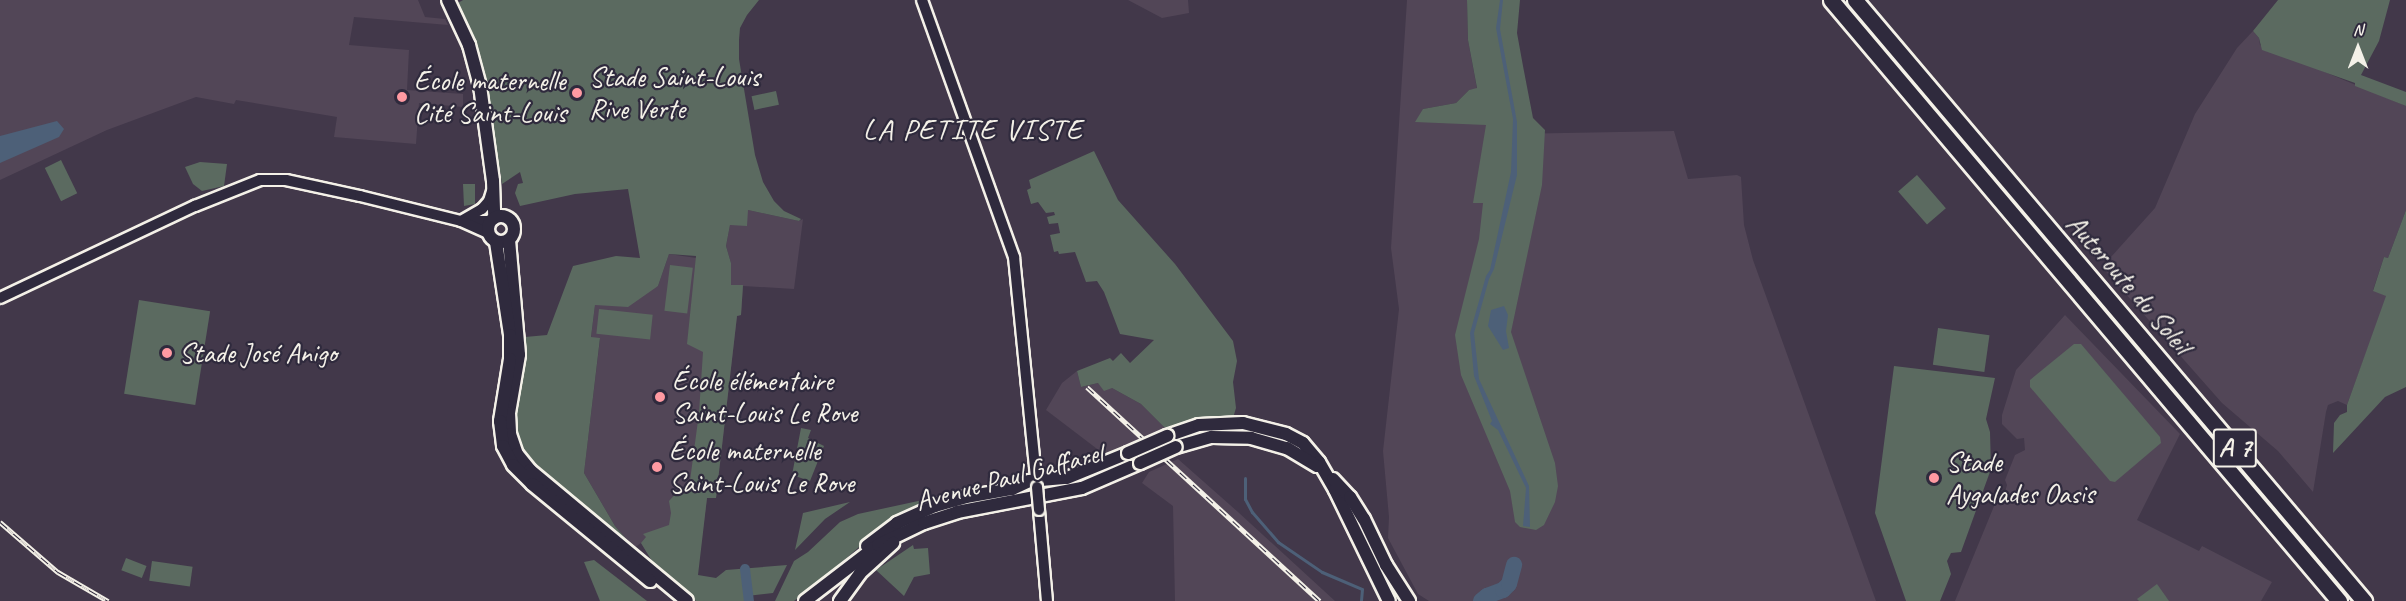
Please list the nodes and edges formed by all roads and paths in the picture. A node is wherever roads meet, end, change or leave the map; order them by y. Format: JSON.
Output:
{"nodes":[{"id":1,"x":448,"y":0,"type":"edge"},
{"id":2,"x":922,"y":0,"type":"edge"},
{"id":3,"x":1831,"y":0,"type":"edge"},
{"id":4,"x":1855,"y":0,"type":"edge"},
{"id":5,"x":493,"y":184,"type":"junction"},
{"id":6,"x":510,"y":220,"type":"junction"},
{"id":7,"x":461,"y":221,"type":"junction"},
{"id":8,"x":495,"y":231,"type":"junction"},
{"id":9,"x":0,"y":298,"type":"edge"},
{"id":10,"x":1324,"y":472,"type":"junction"},
{"id":11,"x":1037,"y":484,"type":"junction"},
{"id":12,"x":908,"y":530,"type":"junction"},
{"id":13,"x":841,"y":571,"type":"junction"},
{"id":14,"x":674,"y":601,"type":"edge"},
{"id":15,"x":687,"y":601,"type":"edge"},
{"id":16,"x":805,"y":601,"type":"edge"},
{"id":17,"x":840,"y":601,"type":"edge"},
{"id":18,"x":1047,"y":601,"type":"edge"},
{"id":19,"x":1389,"y":601,"type":"edge"},
{"id":20,"x":1409,"y":601,"type":"edge"},
{"id":21,"x":2339,"y":601,"type":"edge"},
{"id":22,"x":2364,"y":601,"type":"edge"}],
"edges":[{"from":1,"to":5,"type":"main road"},
{"from":2,"to":11,"type":"street"},
{"from":3,"to":21,"type":"highway","name":"Autoroute du Soleil","number":"A 7"},
{"from":4,"to":22,"type":"highway","name":"Autoroute du Soleil","number":"A 7"},
{"from":5,"to":6,"type":"main road"},
{"from":5,"to":7,"type":"street"},
{"from":5,"to":8,"type":"main road"},
{"from":6,"to":8,"type":"main road"},
{"from":6,"to":8,"type":"main road"},
{"from":7,"to":8,"type":"street"},
{"from":7,"to":9,"type":"street"},
{"from":8,"to":14,"type":"main road"},
{"from":8,"to":15,"type":"main road"},
{"from":10,"to":11,"type":"main road","bridge":true},
{"from":10,"to":12,"type":"main road","name":"Avenue Paul Gaffarel","bridge":true},
{"from":10,"to":19,"type":"main road"},
{"from":10,"to":20,"type":"main road","name":"Avenue Paul Gaffarel"},
{"from":11,"to":13,"type":"main road"},
{"from":11,"to":18,"type":"street","bridge":true},
{"from":12,"to":13,"type":"main road","name":"Avenue Paul Gaffarel"},
{"from":12,"to":17,"type":"main road","name":"Avenue Paul Gaffarel"},
{"from":13,"to":16,"type":"main road","name":"Avenue Paul Gaffarel"}]}
